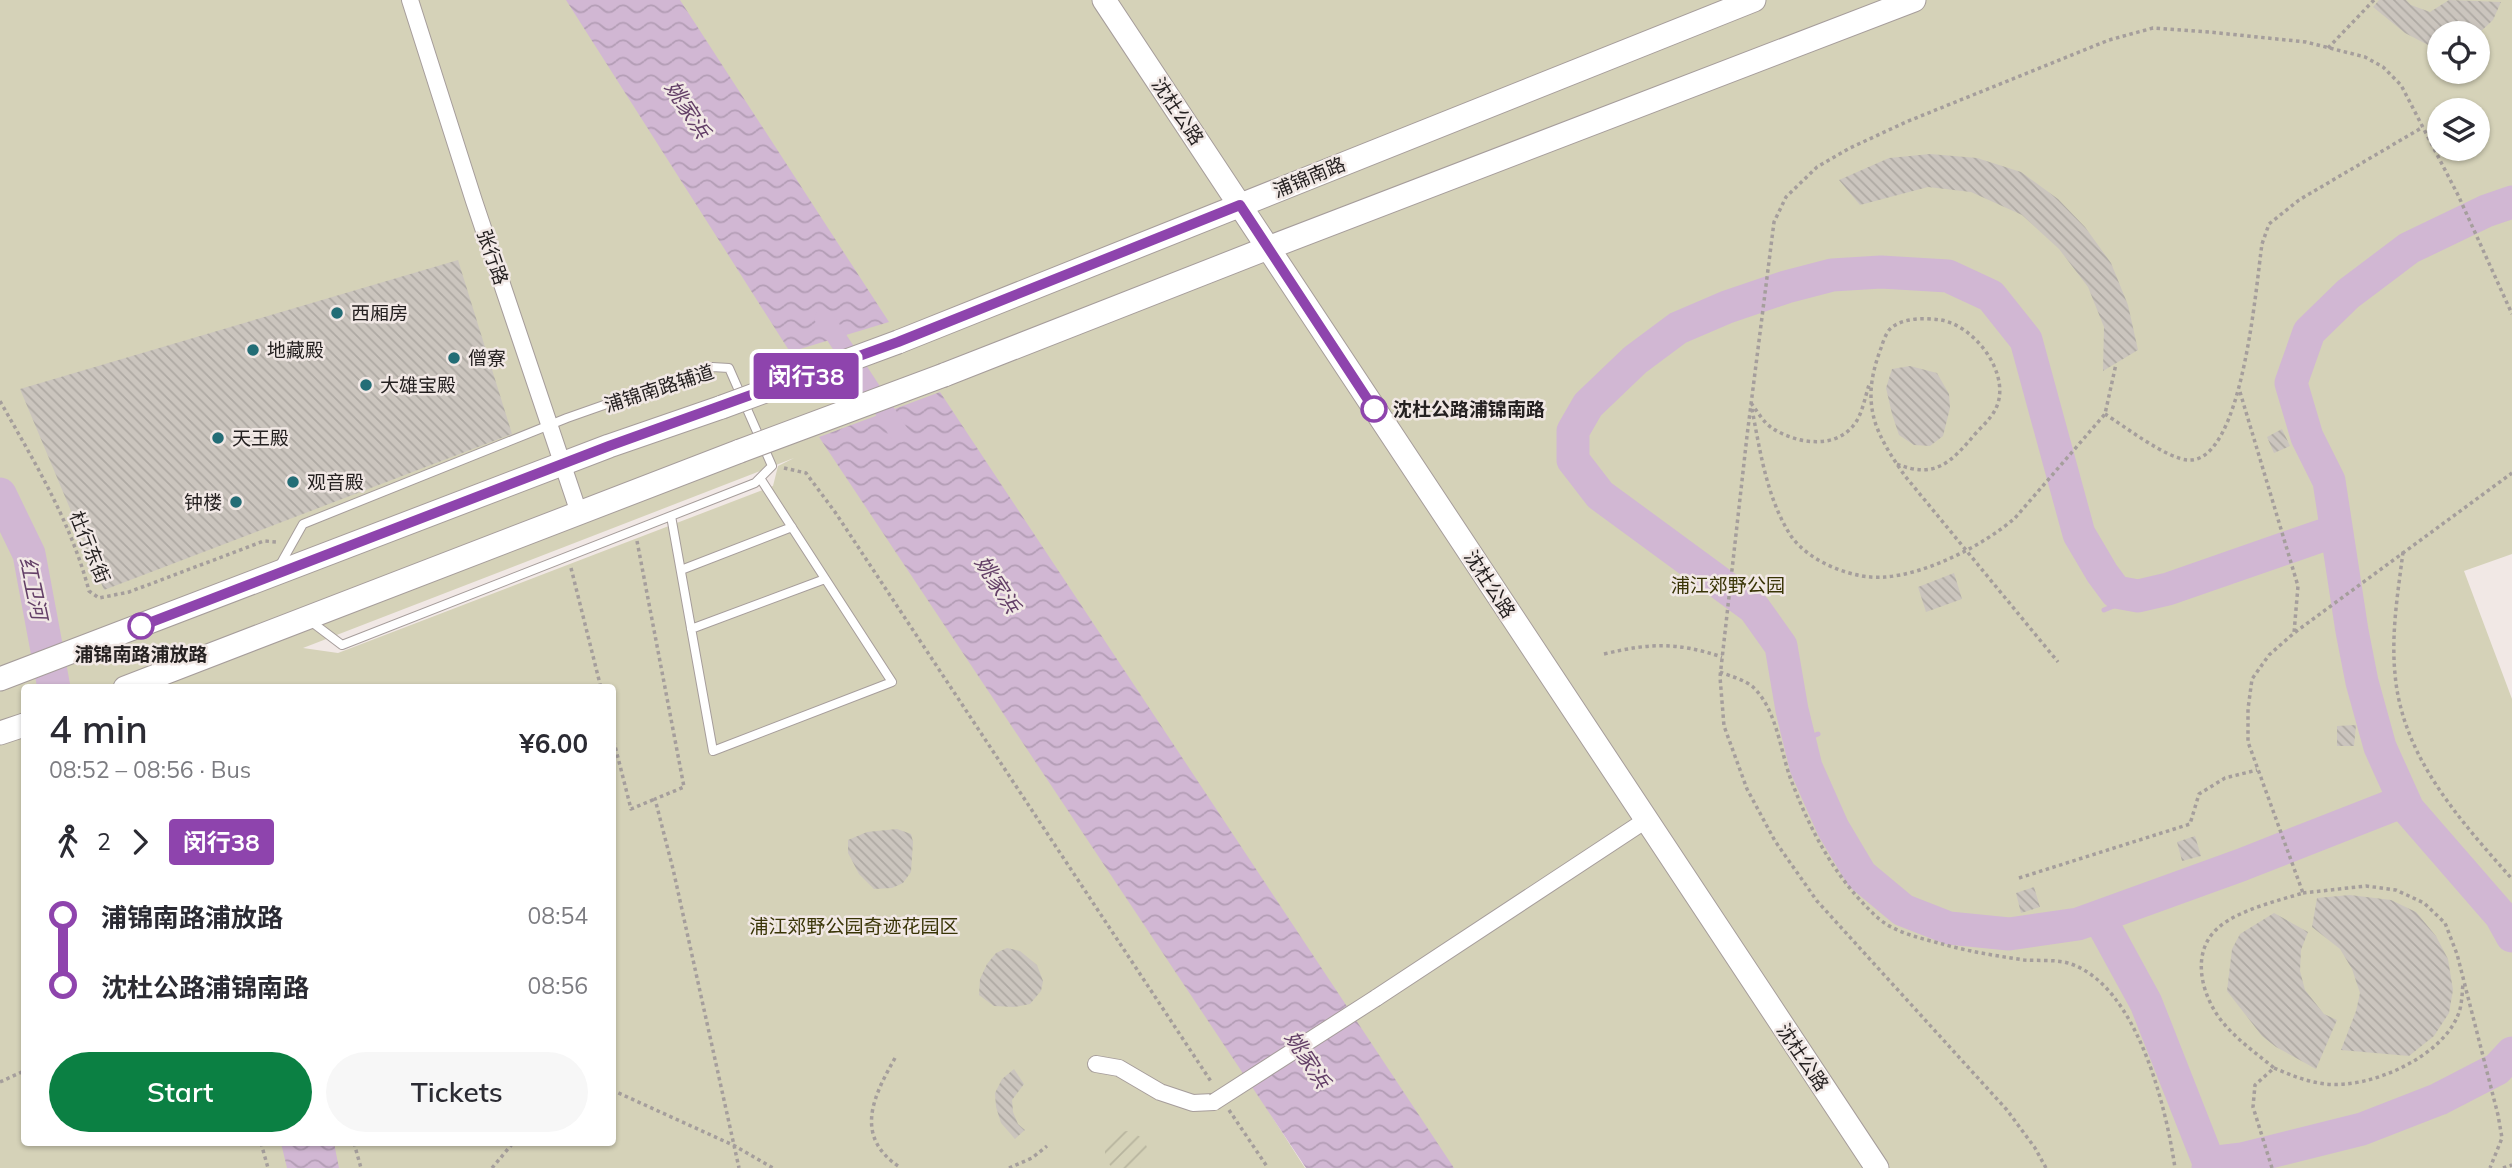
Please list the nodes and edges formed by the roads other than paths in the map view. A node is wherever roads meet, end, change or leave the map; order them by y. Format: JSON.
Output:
{"nodes":[{"id":1,"x":410,"y":0,"type":"edge"},
{"id":2,"x":1104,"y":0,"type":"edge"},
{"id":3,"x":1754,"y":0,"type":"edge"},
{"id":4,"x":1914,"y":0,"type":"edge"},
{"id":5,"x":1240,"y":205,"type":"junction"},
{"id":6,"x":1268,"y":248,"type":"junction"},
{"id":7,"x":551,"y":426,"type":"junction"},
{"id":8,"x":564,"y":464,"type":"junction"},
{"id":9,"x":760,"y":478,"type":"junction"},
{"id":10,"x":579,"y":513,"type":"junction"},
{"id":11,"x":671,"y":516,"type":"junction"},
{"id":12,"x":792,"y":527,"type":"junction"},
{"id":13,"x":681,"y":570,"type":"junction"},
{"id":14,"x":275,"y":575,"type":"junction"},
{"id":15,"x":825,"y":579,"type":"junction"},
{"id":16,"x":306,"y":618,"type":"junction"},
{"id":17,"x":691,"y":629,"type":"junction"},
{"id":18,"x":10,"y":675,"type":"edge"},
{"id":19,"x":135,"y":684,"type":"edge"},
{"id":20,"x":21,"y":726,"type":"edge"},
{"id":21,"x":0,"y":733,"type":"edge"},
{"id":22,"x":1646,"y":820,"type":"junction"},
{"id":23,"x":1096,"y":1064,"type":"dead end"},
{"id":24,"x":1877,"y":1168,"type":"edge"}],
"edges":[{"from":1,"to":7,"type":"street","name":"张行路"},
{"from":2,"to":5,"type":"main road","name":"沈杜公路"},
{"from":3,"to":5,"type":"main road","name":"浦锦南路"},
{"from":4,"to":6,"type":"main road"},
{"from":5,"to":6,"type":"main road","name":"沈杜公路"},
{"from":5,"to":8,"type":"main road","name":"浦锦南路","bridge":true},
{"from":6,"to":10,"type":"main road","bridge":true},
{"from":6,"to":22,"type":"main road","name":"沈杜公路"},
{"from":7,"to":8,"type":"street","name":"张行路"},
{"from":7,"to":9,"type":"lane","name":"浦锦南路辅道"},
{"from":7,"to":14,"type":"lane","name":"浦锦南路辅道"},
{"from":8,"to":10,"type":"street","name":"张行路"},
{"from":8,"to":14,"type":"main road","name":"浦锦南路"},
{"from":9,"to":11,"type":"lane"},
{"from":9,"to":12,"type":"lane"},
{"from":10,"to":16,"type":"main road"},
{"from":11,"to":13,"type":"lane"},
{"from":11,"to":16,"type":"lane"},
{"from":12,"to":13,"type":"lane"},
{"from":12,"to":15,"type":"lane"},
{"from":13,"to":17,"type":"lane"},
{"from":14,"to":18,"type":"main road","name":"浦锦南路"},
{"from":15,"to":17,"type":"lane"},
{"from":15,"to":17,"type":"lane"},
{"from":16,"to":19,"type":"main road"},
{"from":20,"to":21,"type":"main road"},
{"from":22,"to":23,"type":"street","bridge":true},
{"from":22,"to":24,"type":"main road","name":"沈杜公路"}]}
